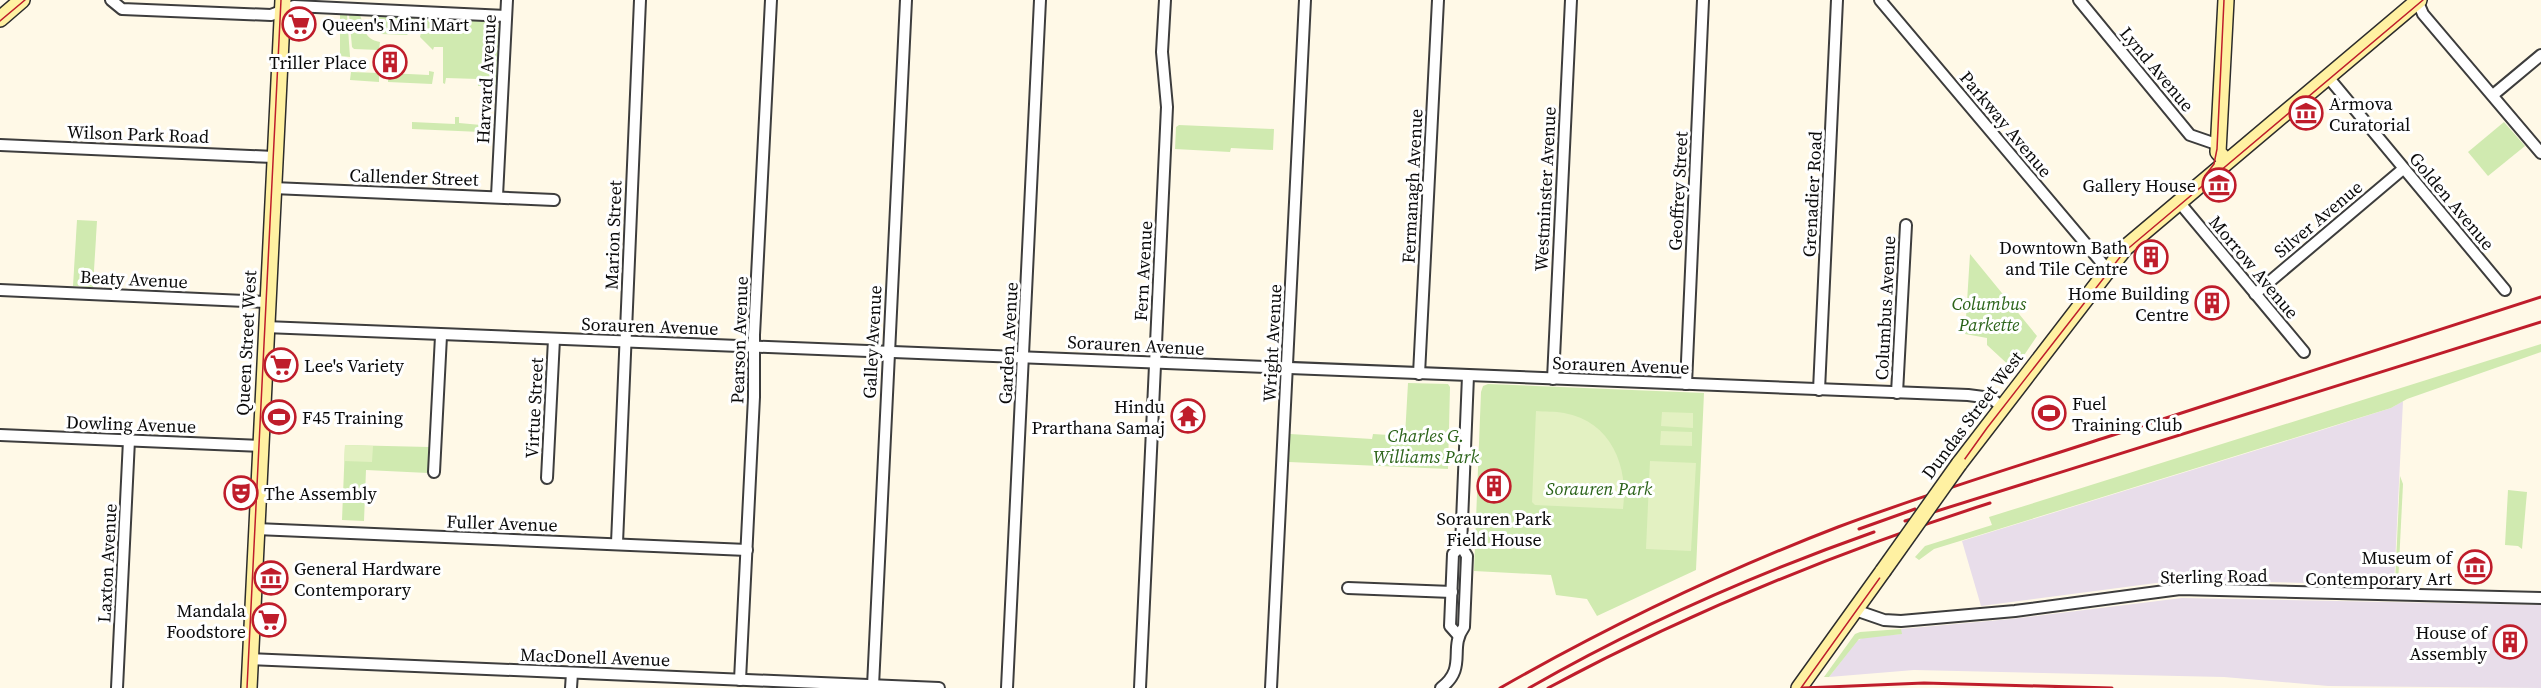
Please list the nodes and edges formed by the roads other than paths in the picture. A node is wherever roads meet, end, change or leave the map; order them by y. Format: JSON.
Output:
{"nodes":[{"id":1,"x":22,"y":0,"type":"edge"},
{"id":2,"x":111,"y":0,"type":"edge"},
{"id":3,"x":507,"y":0,"type":"edge"},
{"id":4,"x":640,"y":0,"type":"edge"},
{"id":5,"x":771,"y":0,"type":"edge"},
{"id":6,"x":906,"y":0,"type":"edge"},
{"id":7,"x":1040,"y":0,"type":"edge"},
{"id":8,"x":1165,"y":0,"type":"edge"},
{"id":9,"x":1305,"y":0,"type":"edge"},
{"id":10,"x":1438,"y":0,"type":"edge"},
{"id":11,"x":1571,"y":0,"type":"edge"},
{"id":12,"x":1703,"y":0,"type":"edge"},
{"id":13,"x":1837,"y":0,"type":"edge"},
{"id":14,"x":1880,"y":0,"type":"edge"},
{"id":15,"x":2079,"y":0,"type":"edge"},
{"id":16,"x":2226,"y":0,"type":"edge"},
{"id":17,"x":2418,"y":0,"type":"edge"},
{"id":18,"x":283,"y":5,"type":"edge"},
{"id":19,"x":404,"y":5,"type":"edge"},
{"id":20,"x":506,"y":16,"type":"junction"},
{"id":21,"x":0,"y":19,"type":"edge"},
{"id":22,"x":2541,"y":55,"type":"edge"},
{"id":23,"x":2328,"y":77,"type":"junction"},
{"id":24,"x":2493,"y":95,"type":"junction"},
{"id":25,"x":2219,"y":145,"type":"junction"},
{"id":26,"x":0,"y":146,"type":"edge"},
{"id":27,"x":2541,"y":153,"type":"edge"},
{"id":28,"x":274,"y":157,"type":"junction"},
{"id":29,"x":2226,"y":161,"type":"junction"},
{"id":30,"x":2403,"y":169,"type":"junction"},
{"id":31,"x":273,"y":188,"type":"junction"},
{"id":32,"x":497,"y":196,"type":"junction"},
{"id":33,"x":554,"y":200,"type":"dead end"},
{"id":34,"x":2179,"y":202,"type":"junction"},
{"id":35,"x":1906,"y":225,"type":"dead end"},
{"id":36,"x":2107,"y":269,"type":"junction"},
{"id":37,"x":0,"y":290,"type":"edge"},
{"id":38,"x":2505,"y":290,"type":"dead end"},
{"id":39,"x":2254,"y":294,"type":"junction"},
{"id":40,"x":267,"y":302,"type":"junction"},
{"id":41,"x":265,"y":327,"type":"junction"},
{"id":42,"x":441,"y":336,"type":"junction"},
{"id":43,"x":554,"y":339,"type":"junction"},
{"id":44,"x":625,"y":341,"type":"junction"},
{"id":45,"x":755,"y":347,"type":"junction"},
{"id":46,"x":2304,"y":352,"type":"dead end"},
{"id":47,"x":889,"y":353,"type":"junction"},
{"id":48,"x":1024,"y":357,"type":"junction"},
{"id":49,"x":1156,"y":363,"type":"junction"},
{"id":50,"x":1288,"y":369,"type":"junction"},
{"id":51,"x":1419,"y":374,"type":"junction"},
{"id":52,"x":1468,"y":376,"type":"junction"},
{"id":53,"x":1553,"y":379,"type":"junction"},
{"id":54,"x":1686,"y":384,"type":"junction"},
{"id":55,"x":1819,"y":390,"type":"junction"},
{"id":56,"x":1897,"y":393,"type":"junction"},
{"id":57,"x":2002,"y":407,"type":"junction"},
{"id":58,"x":0,"y":435,"type":"edge"},
{"id":59,"x":129,"y":440,"type":"junction"},
{"id":60,"x":260,"y":446,"type":"junction"},
{"id":61,"x":434,"y":472,"type":"dead end"},
{"id":62,"x":547,"y":478,"type":"dead end"},
{"id":63,"x":256,"y":529,"type":"junction"},
{"id":64,"x":617,"y":543,"type":"junction"},
{"id":65,"x":1461,"y":546,"type":"junction"},
{"id":66,"x":747,"y":550,"type":"junction"},
{"id":67,"x":1348,"y":588,"type":"dead end"},
{"id":68,"x":1452,"y":592,"type":"junction"},
{"id":69,"x":2541,"y":598,"type":"edge"},
{"id":70,"x":1855,"y":610,"type":"junction"},
{"id":71,"x":1458,"y":635,"type":"junction"},
{"id":72,"x":250,"y":659,"type":"junction"},
{"id":73,"x":572,"y":673,"type":"junction"},
{"id":74,"x":740,"y":680,"type":"junction"},
{"id":75,"x":1802,"y":684,"type":"edge"},
{"id":76,"x":873,"y":686,"type":"junction"},
{"id":77,"x":117,"y":688,"type":"edge"},
{"id":78,"x":249,"y":688,"type":"edge"},
{"id":79,"x":571,"y":688,"type":"edge"},
{"id":80,"x":939,"y":688,"type":"edge"},
{"id":81,"x":1007,"y":688,"type":"edge"},
{"id":82,"x":1140,"y":688,"type":"edge"},
{"id":83,"x":1270,"y":688,"type":"edge"},
{"id":84,"x":1441,"y":688,"type":"edge"}],
"edges":[{"from":1,"to":21,"type":"main road"},
{"from":2,"to":18,"type":"street"},
{"from":3,"to":20,"type":"street","name":"Harvard Avenue"},
{"from":4,"to":44,"type":"street","name":"Marion Street"},
{"from":5,"to":45,"type":"street","name":"Pearson Avenue"},
{"from":6,"to":47,"type":"street","name":"Galley Avenue"},
{"from":7,"to":48,"type":"street","name":"Garden Avenue"},
{"from":8,"to":49,"type":"street","name":"Fern Avenue"},
{"from":9,"to":50,"type":"street","name":"Wright Avenue"},
{"from":10,"to":51,"type":"street","name":"Fermanagh Avenue"},
{"from":11,"to":53,"type":"street","name":"Westminster Avenue"},
{"from":12,"to":54,"type":"street","name":"Geoffrey Street"},
{"from":13,"to":55,"type":"street","name":"Grenadier Road"},
{"from":14,"to":36,"type":"street","name":"Parkway Avenue"},
{"from":15,"to":25,"type":"street","name":"Lynd Avenue"},
{"from":16,"to":25,"type":"main road"},
{"from":17,"to":23,"type":"main road","name":"Dundas Street West"},
{"from":17,"to":24,"type":"street"},
{"from":18,"to":19,"type":"street"},
{"from":18,"to":28,"type":"main road","name":"Queen Street West"},
{"from":19,"to":20,"type":"street"},
{"from":20,"to":32,"type":"street","name":"Harvard Avenue"},
{"from":22,"to":24,"type":"street"},
{"from":23,"to":29,"type":"main road","name":"Dundas Street West"},
{"from":23,"to":30,"type":"street","name":"Golden Avenue"},
{"from":24,"to":27,"type":"street"},
{"from":25,"to":29,"type":"main road"},
{"from":26,"to":28,"type":"street","name":"Wilson Park Road"},
{"from":28,"to":31,"type":"main road","name":"Queen Street West"},
{"from":29,"to":34,"type":"main road","name":"Dundas Street West"},
{"from":30,"to":38,"type":"street","name":"Golden Avenue"},
{"from":30,"to":39,"type":"street","name":"Silver Avenue"},
{"from":31,"to":32,"type":"street","name":"Callender Street"},
{"from":31,"to":40,"type":"main road","name":"Queen Street West"},
{"from":32,"to":33,"type":"street","name":"Callender Street"},
{"from":34,"to":36,"type":"main road","name":"Dundas Street West"},
{"from":34,"to":39,"type":"street","name":"Morrow Avenue"},
{"from":35,"to":56,"type":"street","name":"Columbus Avenue"},
{"from":36,"to":57,"type":"main road","name":"Dundas Street West"},
{"from":37,"to":40,"type":"street","name":"Beaty Avenue"},
{"from":39,"to":46,"type":"street","name":"Morrow Avenue"},
{"from":40,"to":41,"type":"main road","name":"Queen Street West"},
{"from":41,"to":42,"type":"street","name":"Sorauren Avenue"},
{"from":41,"to":60,"type":"main road","name":"Queen Street West"},
{"from":42,"to":43,"type":"street","name":"Sorauren Avenue"},
{"from":42,"to":61,"type":"street"},
{"from":43,"to":44,"type":"street","name":"Sorauren Avenue"},
{"from":43,"to":62,"type":"street","name":"Virtue Street"},
{"from":44,"to":45,"type":"street","name":"Sorauren Avenue"},
{"from":44,"to":64,"type":"street","name":"Marion Street"},
{"from":45,"to":47,"type":"street","name":"Sorauren Avenue"},
{"from":45,"to":66,"type":"street","name":"Pearson Avenue"},
{"from":47,"to":48,"type":"street","name":"Sorauren Avenue"},
{"from":47,"to":76,"type":"street","name":"Galley Avenue"},
{"from":48,"to":49,"type":"street","name":"Sorauren Avenue"},
{"from":48,"to":81,"type":"street","name":"Garden Avenue"},
{"from":49,"to":50,"type":"street","name":"Sorauren Avenue"},
{"from":49,"to":82,"type":"street","name":"Fern Avenue"},
{"from":50,"to":51,"type":"street","name":"Sorauren Avenue"},
{"from":50,"to":83,"type":"street","name":"Wright Avenue"},
{"from":51,"to":52,"type":"street","name":"Sorauren Avenue"},
{"from":52,"to":53,"type":"street","name":"Sorauren Avenue"},
{"from":52,"to":65,"type":"street"},
{"from":53,"to":54,"type":"street","name":"Sorauren Avenue"},
{"from":54,"to":55,"type":"street","name":"Sorauren Avenue"},
{"from":55,"to":56,"type":"street","name":"Sorauren Avenue"},
{"from":56,"to":57,"type":"street","name":"Sorauren Avenue"},
{"from":57,"to":70,"type":"main road","name":"Dundas Street West","bridge":true},
{"from":58,"to":59,"type":"street","name":"Dowling Avenue"},
{"from":59,"to":60,"type":"street","name":"Dowling Avenue"},
{"from":59,"to":77,"type":"street","name":"Laxton Avenue"},
{"from":60,"to":63,"type":"main road","name":"Queen Street West"},
{"from":63,"to":64,"type":"street","name":"Fuller Avenue"},
{"from":63,"to":72,"type":"main road","name":"Queen Street West"},
{"from":64,"to":66,"type":"street","name":"Fuller Avenue"},
{"from":65,"to":68,"type":"street"},
{"from":65,"to":71,"type":"street"},
{"from":66,"to":74,"type":"street","name":"Pearson Avenue"},
{"from":67,"to":68,"type":"street"},
{"from":68,"to":71,"type":"street"},
{"from":69,"to":70,"type":"street","name":"Sterling Road"},
{"from":70,"to":75,"type":"main road","name":"Dundas Street West"},
{"from":71,"to":84,"type":"street"},
{"from":72,"to":73,"type":"street","name":"MacDonell Avenue"},
{"from":72,"to":78,"type":"main road","name":"Queen Street West"},
{"from":73,"to":74,"type":"street","name":"MacDonell Avenue"},
{"from":73,"to":79,"type":"street"},
{"from":74,"to":76,"type":"street","name":"MacDonell Avenue"},
{"from":76,"to":80,"type":"street","name":"MacDonell Avenue"}]}
